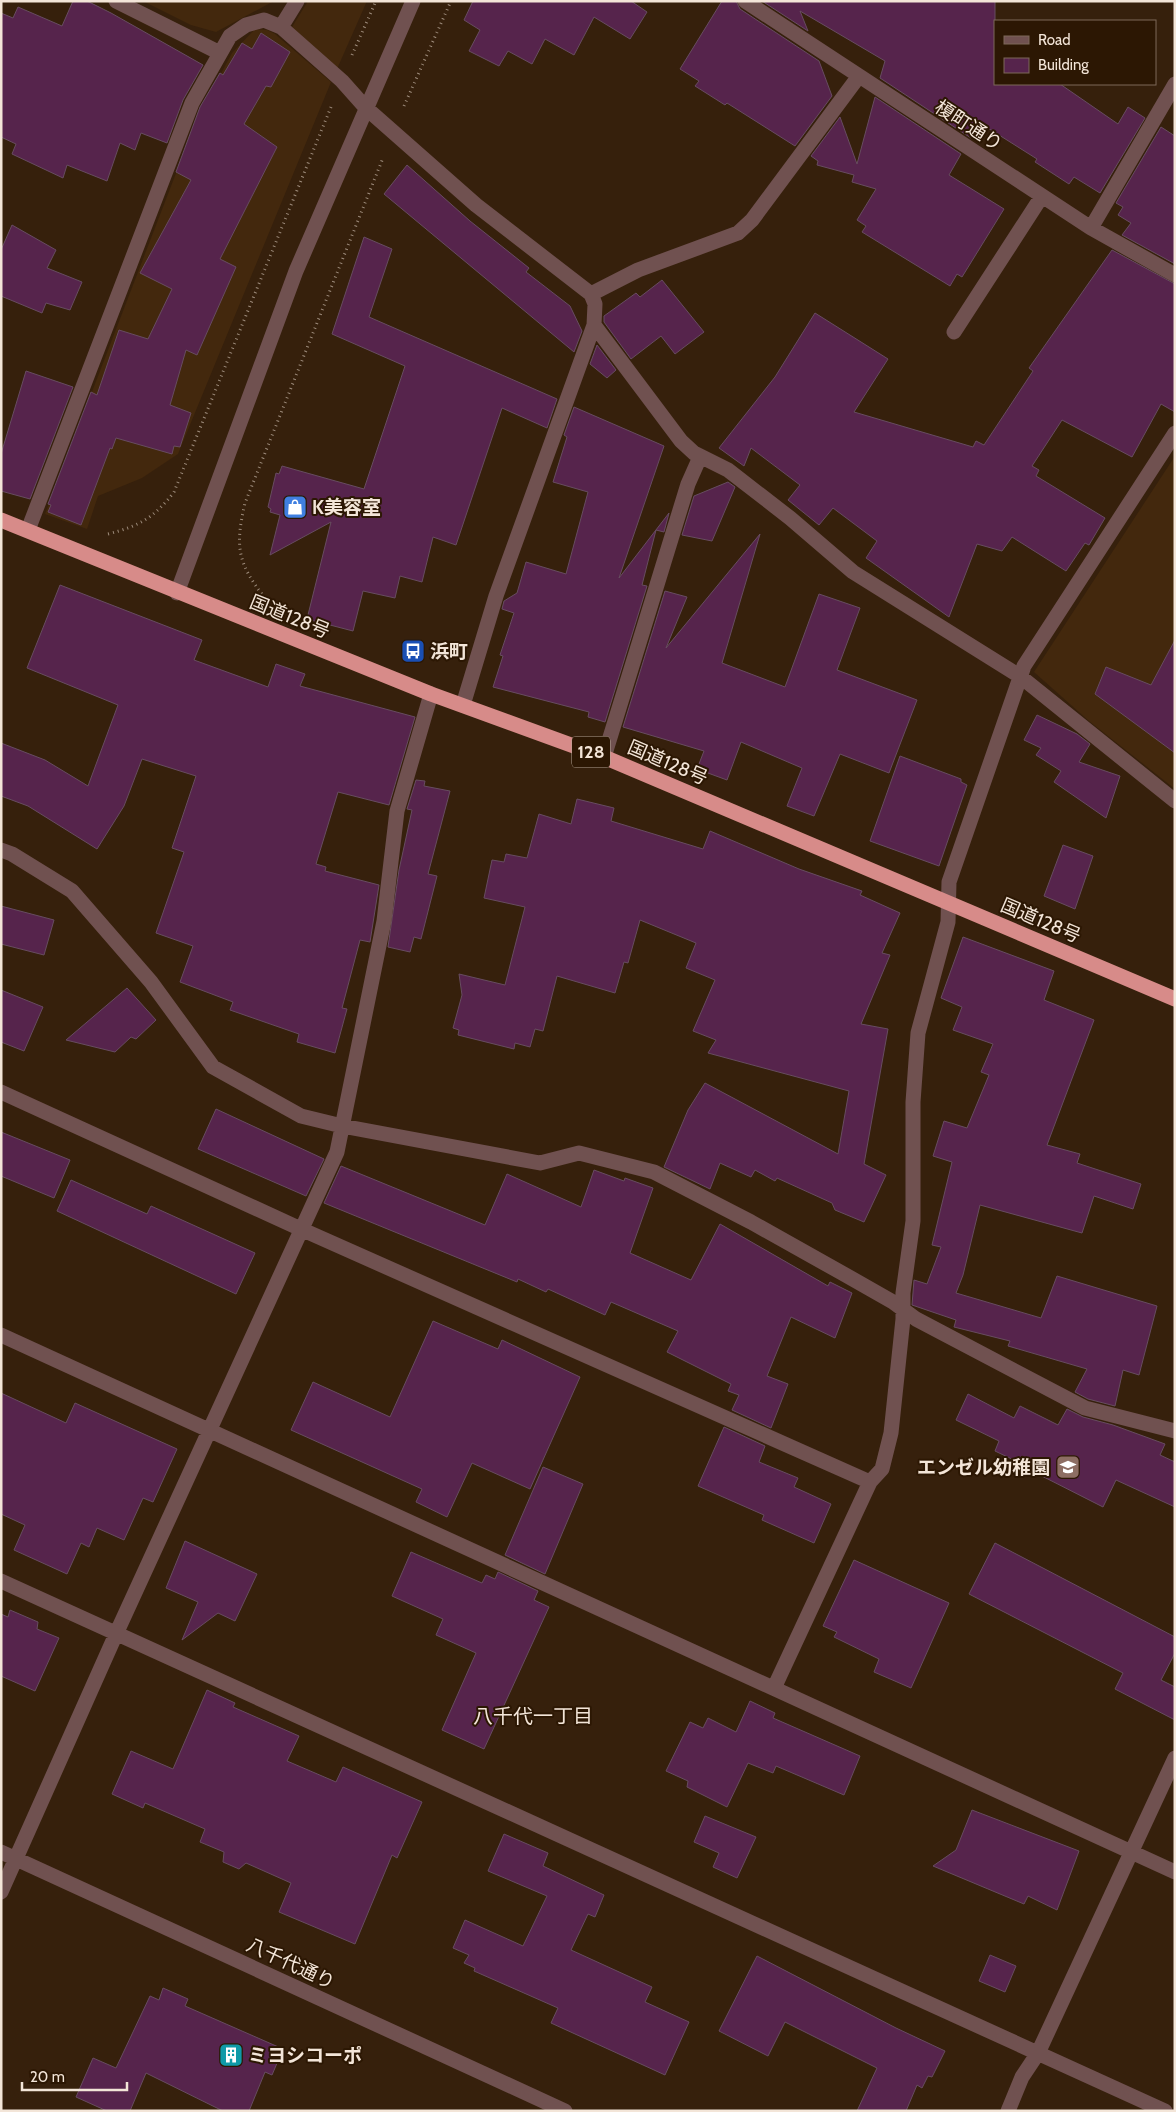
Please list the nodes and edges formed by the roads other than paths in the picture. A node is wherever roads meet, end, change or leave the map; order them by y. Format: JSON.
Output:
{"nodes":[{"id":1,"x":116,"y":1,"type":"edge"},
{"id":2,"x":297,"y":1,"type":"edge"},
{"id":3,"x":413,"y":1,"type":"edge"},
{"id":4,"x":745,"y":1,"type":"edge"},
{"id":5,"x":281,"y":27,"type":"junction"},
{"id":6,"x":220,"y":53,"type":"junction"},
{"id":7,"x":859,"y":76,"type":"junction"},
{"id":8,"x":1175,"y":84,"type":"edge"},
{"id":9,"x":366,"y":108,"type":"junction"},
{"id":10,"x":1042,"y":196,"type":"junction"},
{"id":11,"x":1092,"y":228,"type":"junction"},
{"id":12,"x":1175,"y":275,"type":"edge"},
{"id":13,"x":591,"y":294,"type":"junction"},
{"id":14,"x":594,"y":325,"type":"junction"},
{"id":15,"x":954,"y":332,"type":"dead end"},
{"id":16,"x":1175,"y":433,"type":"edge"},
{"id":17,"x":700,"y":457,"type":"junction"},
{"id":18,"x":1,"y":520,"type":"edge"},
{"id":19,"x":28,"y":530,"type":"junction"},
{"id":20,"x":177,"y":593,"type":"junction"},
{"id":21,"x":1021,"y":677,"type":"junction"},
{"id":22,"x":431,"y":694,"type":"junction"},
{"id":23,"x":463,"y":705,"type":"junction"},
{"id":24,"x":604,"y":758,"type":"junction"},
{"id":25,"x":1175,"y":801,"type":"edge"},
{"id":26,"x":1,"y":850,"type":"edge"},
{"id":27,"x":948,"y":902,"type":"junction"},
{"id":28,"x":1175,"y":1000,"type":"edge"},
{"id":29,"x":1,"y":1092,"type":"edge"},
{"id":30,"x":342,"y":1126,"type":"junction"},
{"id":31,"x":303,"y":1230,"type":"junction"},
{"id":32,"x":903,"y":1310,"type":"junction"},
{"id":33,"x":1,"y":1335,"type":"edge"},
{"id":34,"x":210,"y":1431,"type":"junction"},
{"id":35,"x":1175,"y":1431,"type":"edge"},
{"id":36,"x":870,"y":1482,"type":"junction"},
{"id":37,"x":1,"y":1581,"type":"edge"},
{"id":38,"x":116,"y":1634,"type":"junction"},
{"id":39,"x":774,"y":1688,"type":"junction"},
{"id":40,"x":1175,"y":1758,"type":"edge"},
{"id":41,"x":1,"y":1852,"type":"edge"},
{"id":42,"x":1131,"y":1852,"type":"junction"},
{"id":43,"x":16,"y":1859,"type":"junction"},
{"id":44,"x":1175,"y":1872,"type":"edge"},
{"id":45,"x":1,"y":1892,"type":"edge"},
{"id":46,"x":1038,"y":2053,"type":"junction"},
{"id":47,"x":565,"y":2111,"type":"edge"},
{"id":48,"x":1008,"y":2111,"type":"edge"},
{"id":49,"x":1165,"y":2111,"type":"edge"}],
"edges":[{"from":1,"to":6,"type":"street"},
{"from":2,"to":5,"type":"street"},
{"from":3,"to":9,"type":"street"},
{"from":4,"to":7,"type":"street","name":"榎町通り"},
{"from":5,"to":6,"type":"street"},
{"from":5,"to":9,"type":"street"},
{"from":6,"to":19,"type":"street"},
{"from":7,"to":10,"type":"street","name":"榎町通り"},
{"from":7,"to":13,"type":"street"},
{"from":8,"to":11,"type":"street"},
{"from":9,"to":13,"type":"street"},
{"from":9,"to":20,"type":"street"},
{"from":10,"to":11,"type":"street","name":"榎町通り"},
{"from":10,"to":15,"type":"street"},
{"from":11,"to":12,"type":"street","name":"榎町通り"},
{"from":13,"to":14,"type":"street"},
{"from":14,"to":17,"type":"street"},
{"from":14,"to":23,"type":"street"},
{"from":16,"to":21,"type":"street"},
{"from":17,"to":21,"type":"street"},
{"from":17,"to":24,"type":"street"},
{"from":18,"to":19,"type":"highway","name":"国道128号","number":"128"},
{"from":19,"to":20,"type":"highway","name":"国道128号","number":"128"},
{"from":20,"to":22,"type":"highway","name":"国道128号","number":"128"},
{"from":21,"to":25,"type":"street"},
{"from":21,"to":27,"type":"street"},
{"from":22,"to":23,"type":"highway","name":"国道128号","number":"128"},
{"from":22,"to":30,"type":"street"},
{"from":23,"to":24,"type":"highway","name":"国道128号","number":"128"},
{"from":24,"to":27,"type":"highway","name":"国道128号","number":"128"},
{"from":26,"to":30,"type":"street"},
{"from":27,"to":28,"type":"highway","name":"国道128号","number":"128"},
{"from":27,"to":32,"type":"street"},
{"from":29,"to":31,"type":"street"},
{"from":30,"to":31,"type":"street"},
{"from":30,"to":32,"type":"street"},
{"from":31,"to":34,"type":"street"},
{"from":31,"to":36,"type":"street"},
{"from":32,"to":35,"type":"street"},
{"from":32,"to":36,"type":"street"},
{"from":33,"to":34,"type":"street"},
{"from":34,"to":38,"type":"street"},
{"from":34,"to":39,"type":"street"},
{"from":36,"to":39,"type":"street"},
{"from":37,"to":38,"type":"street"},
{"from":38,"to":43,"type":"street"},
{"from":38,"to":46,"type":"street"},
{"from":39,"to":42,"type":"street"},
{"from":40,"to":42,"type":"street"},
{"from":41,"to":43,"type":"street","name":"八千代通り"},
{"from":42,"to":44,"type":"street"},
{"from":42,"to":46,"type":"street"},
{"from":43,"to":45,"type":"street"},
{"from":43,"to":47,"type":"street","name":"八千代通り"},
{"from":46,"to":48,"type":"street"},
{"from":46,"to":49,"type":"street"}]}
